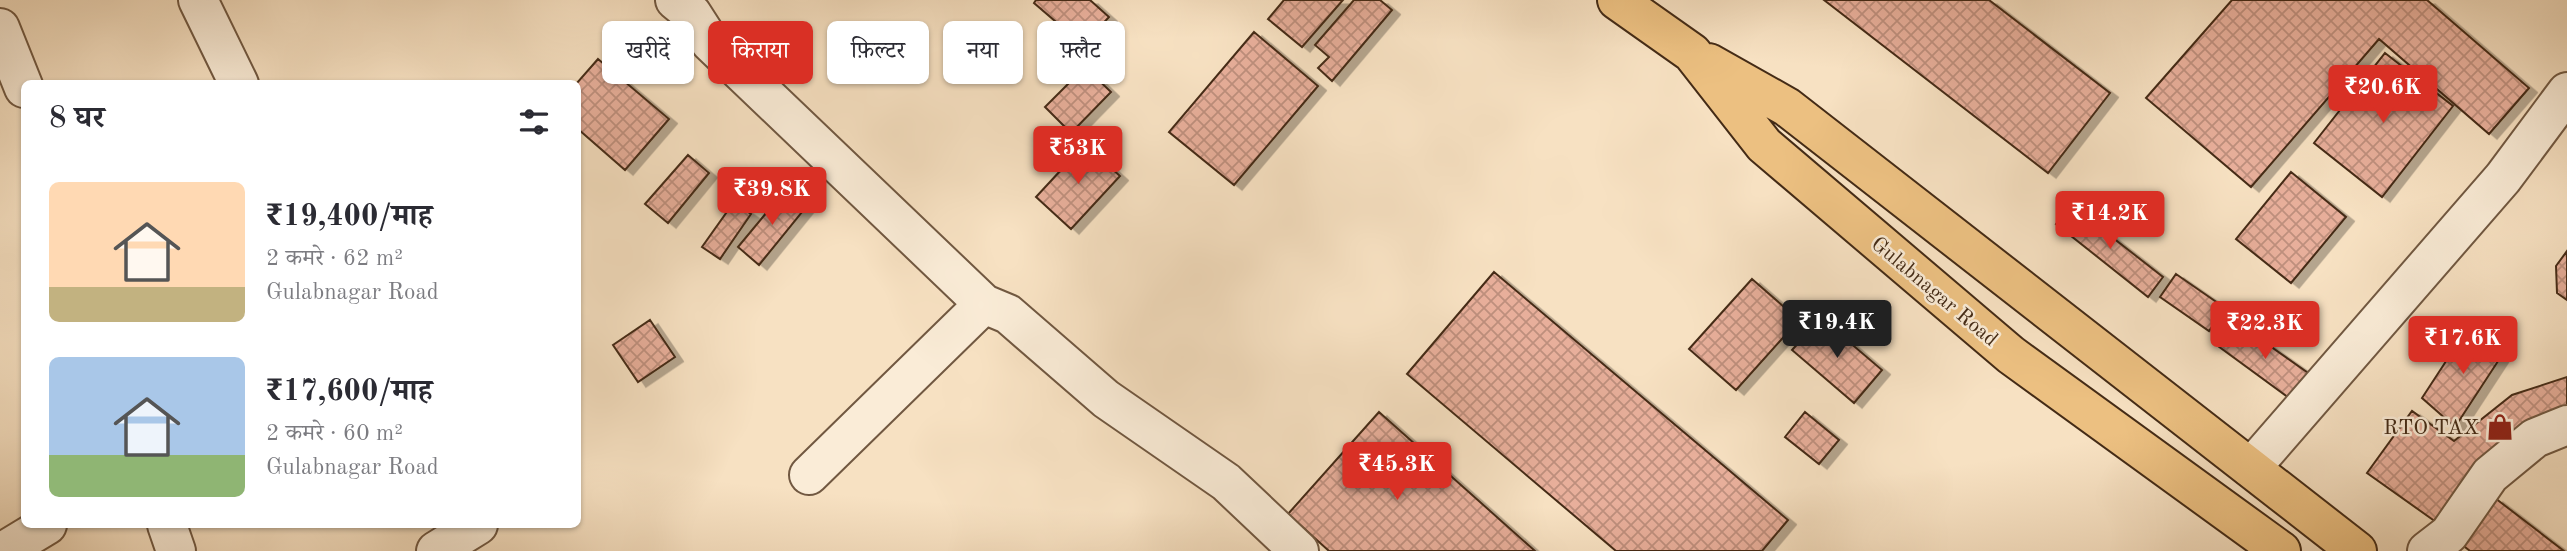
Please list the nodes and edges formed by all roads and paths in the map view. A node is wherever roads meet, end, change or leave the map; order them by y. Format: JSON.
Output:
{"nodes":[{"id":1,"x":198,"y":0,"type":"edge"},
{"id":2,"x":675,"y":0,"type":"edge"},
{"id":3,"x":1617,"y":0,"type":"edge"},
{"id":4,"x":0,"y":27,"type":"edge"},
{"id":5,"x":1692,"y":53,"type":"junction"},
{"id":6,"x":21,"y":80,"type":"edge"},
{"id":7,"x":237,"y":80,"type":"edge"},
{"id":8,"x":2567,"y":92,"type":"edge"},
{"id":9,"x":984,"y":304,"type":"junction"},
{"id":10,"x":2567,"y":425,"type":"edge"},
{"id":11,"x":2251,"y":468,"type":"junction"},
{"id":12,"x":808,"y":475,"type":"dead end"},
{"id":13,"x":42,"y":528,"type":"edge"},
{"id":14,"x":168,"y":528,"type":"edge"},
{"id":15,"x":473,"y":528,"type":"edge"},
{"id":16,"x":4,"y":551,"type":"edge"},
{"id":17,"x":176,"y":551,"type":"edge"},
{"id":18,"x":436,"y":551,"type":"edge"},
{"id":19,"x":1298,"y":551,"type":"edge"},
{"id":20,"x":2281,"y":551,"type":"edge"},
{"id":21,"x":2357,"y":551,"type":"edge"},
{"id":22,"x":2427,"y":551,"type":"edge"}],
"edges":[{"from":1,"to":7,"type":"street"},
{"from":2,"to":9,"type":"street"},
{"from":3,"to":5,"type":"main road","name":"Gulabnagar Road"},
{"from":4,"to":6,"type":"street"},
{"from":5,"to":11,"type":"main road"},
{"from":5,"to":20,"type":"main road","name":"Gulabnagar Road"},
{"from":8,"to":11,"type":"street"},
{"from":9,"to":12,"type":"street"},
{"from":9,"to":19,"type":"street"},
{"from":10,"to":22,"type":"street"},
{"from":11,"to":21,"type":"main road"},
{"from":13,"to":16,"type":"street"},
{"from":14,"to":17,"type":"street"},
{"from":15,"to":18,"type":"street"}]}
